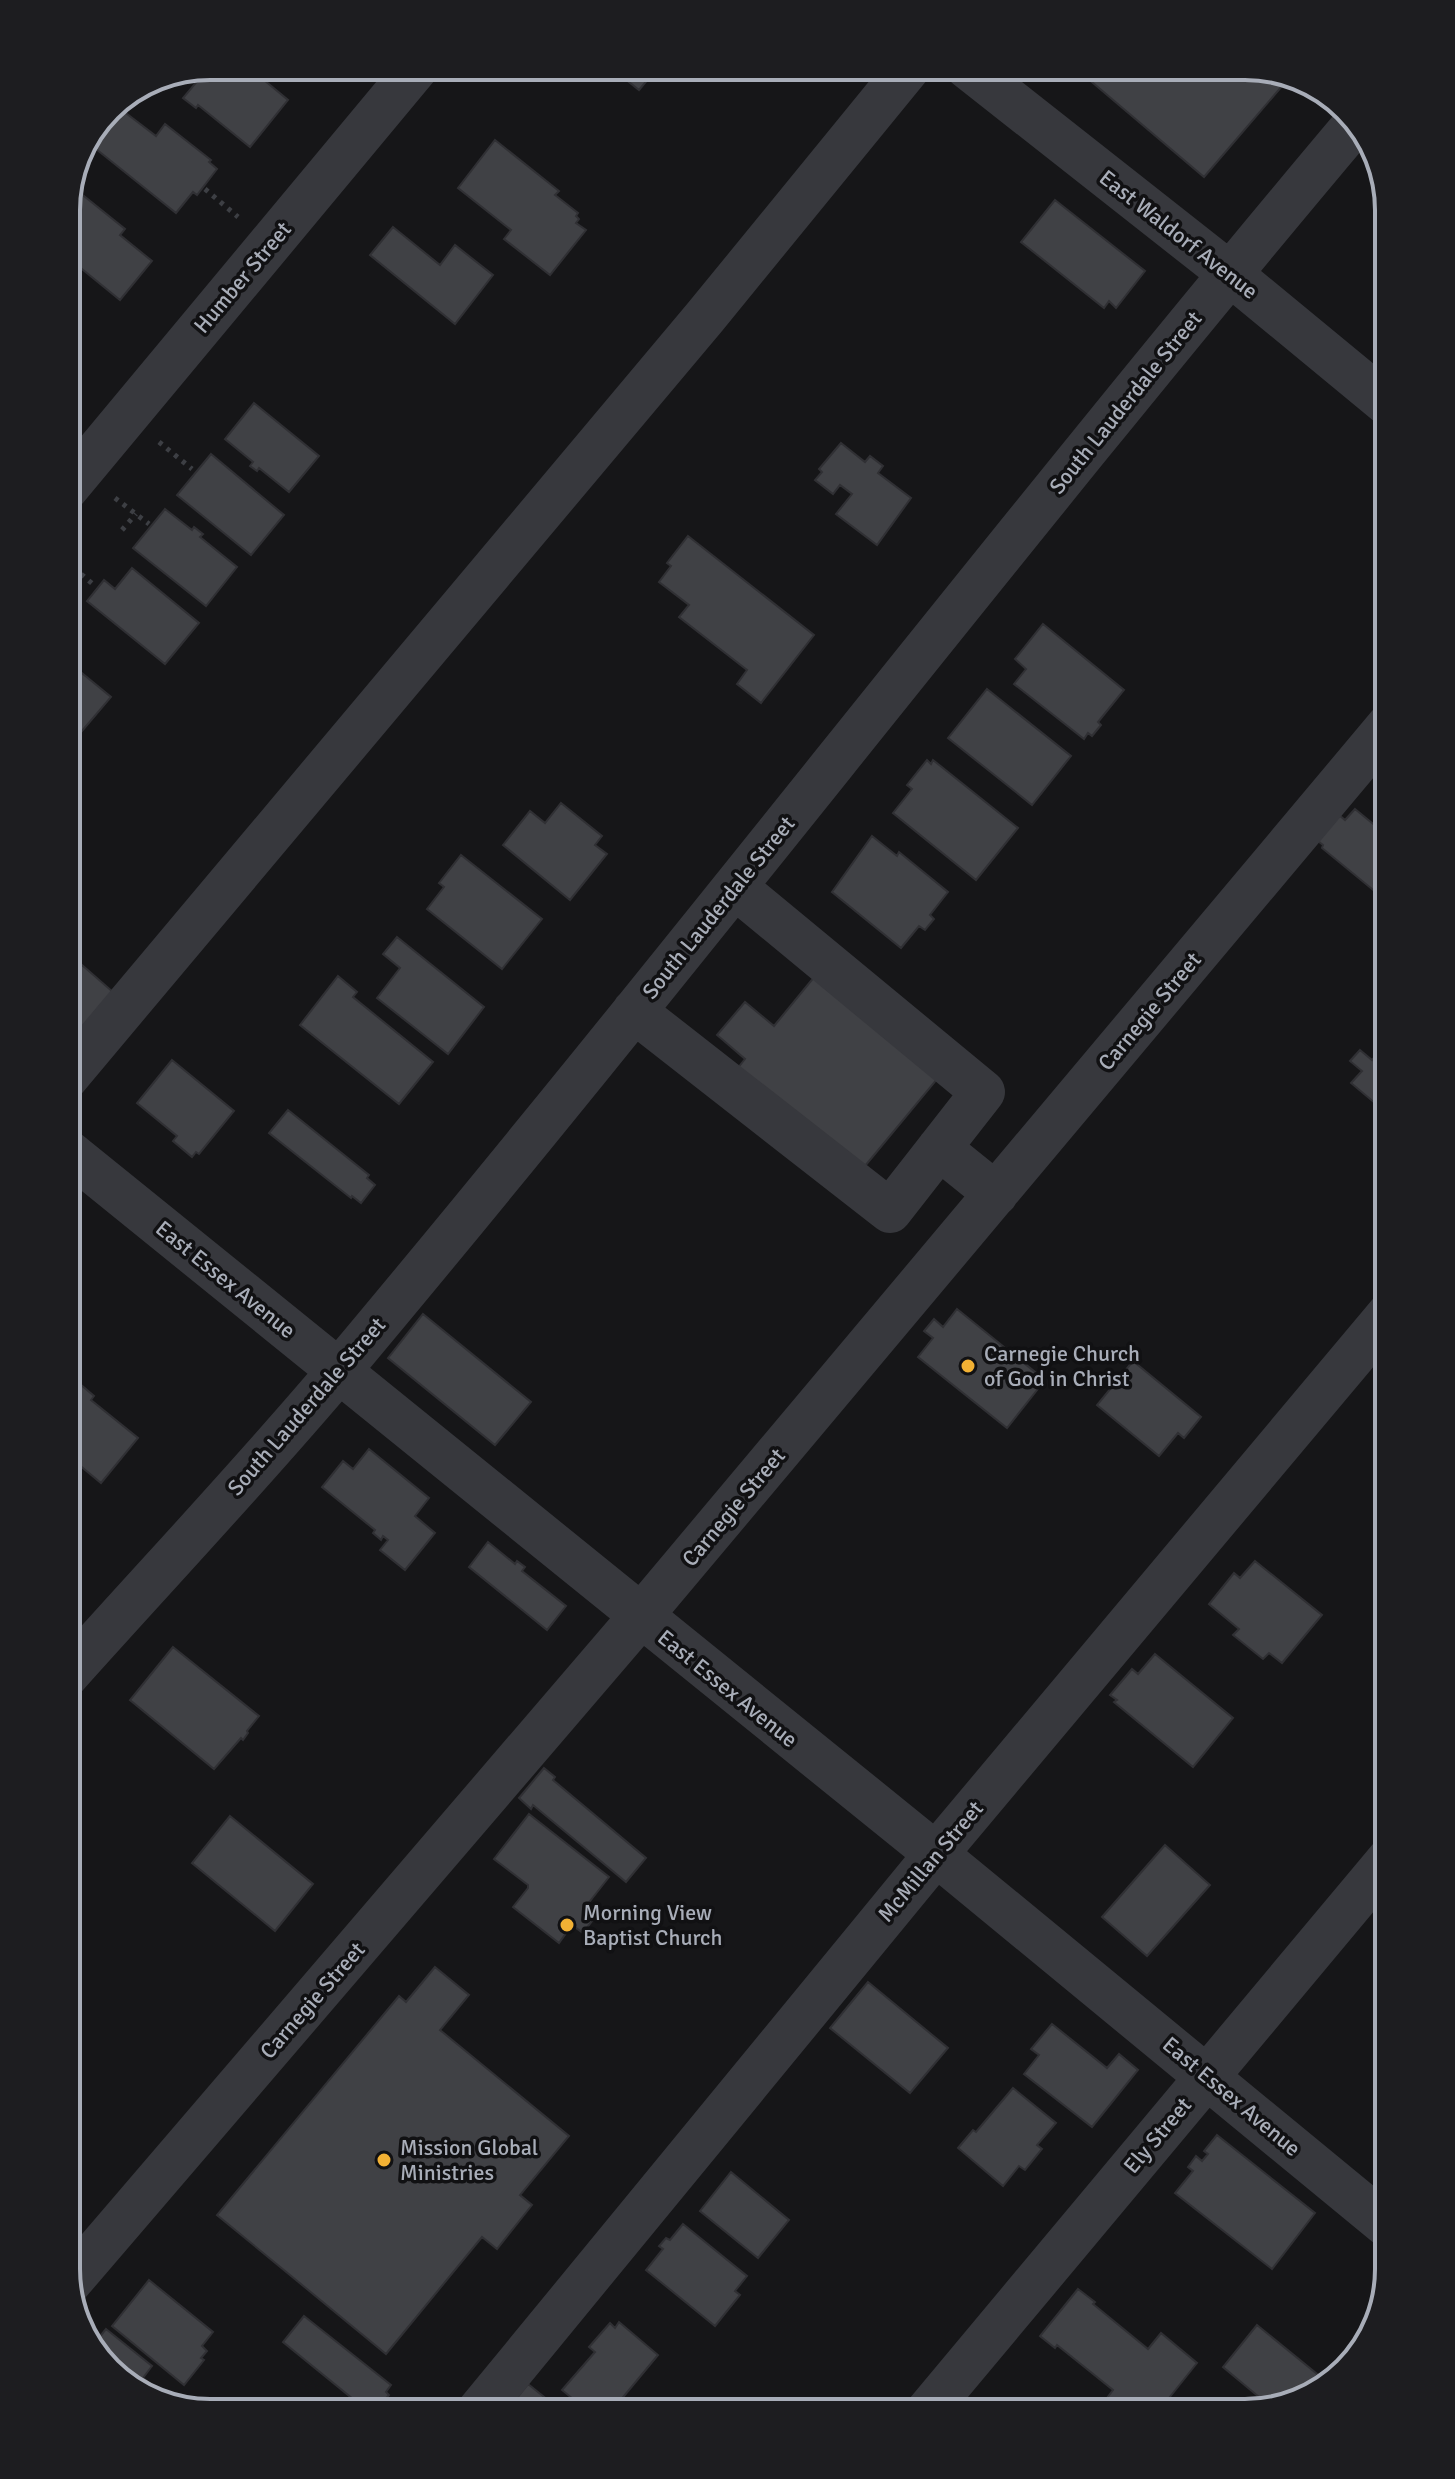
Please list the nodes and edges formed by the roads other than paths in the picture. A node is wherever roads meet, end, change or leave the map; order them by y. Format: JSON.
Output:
{"nodes":[{"id":1,"x":406,"y":80,"type":"edge"},
{"id":2,"x":899,"y":80,"type":"edge"},
{"id":3,"x":984,"y":80,"type":"edge"},
{"id":4,"x":1348,"y":132,"type":"edge"},
{"id":5,"x":1229,"y":273,"type":"junction"},
{"id":6,"x":1375,"y":393,"type":"edge"},
{"id":7,"x":80,"y":472,"type":"edge"},
{"id":8,"x":1375,"y":742,"type":"edge"},
{"id":9,"x":735,"y":887,"type":"junction"},
{"id":10,"x":634,"y":1011,"type":"junction"},
{"id":11,"x":80,"y":1061,"type":"edge"},
{"id":12,"x":939,"y":1148,"type":"junction"},
{"id":13,"x":80,"y":1161,"type":"edge"},
{"id":14,"x":996,"y":1194,"type":"junction"},
{"id":15,"x":1375,"y":1331,"type":"edge"},
{"id":16,"x":340,"y":1370,"type":"junction"},
{"id":17,"x":640,"y":1617,"type":"junction"},
{"id":18,"x":80,"y":1660,"type":"edge"},
{"id":19,"x":936,"y":1854,"type":"junction"},
{"id":20,"x":1375,"y":1876,"type":"edge"},
{"id":21,"x":1207,"y":2075,"type":"junction"},
{"id":22,"x":1375,"y":2215,"type":"edge"},
{"id":23,"x":80,"y":2270,"type":"edge"},
{"id":24,"x":488,"y":2399,"type":"edge"},
{"id":25,"x":938,"y":2399,"type":"edge"}],
"edges":[{"from":1,"to":7,"type":"street","name":"Humber Street"},
{"from":2,"to":11,"type":"street"},
{"from":3,"to":5,"type":"street","name":"East Waldorf Avenue"},
{"from":4,"to":5,"type":"street","name":"South Lauderdale Street"},
{"from":5,"to":6,"type":"street","name":"East Waldorf Avenue"},
{"from":5,"to":9,"type":"street","name":"South Lauderdale Street"},
{"from":8,"to":14,"type":"street","name":"Carnegie Street"},
{"from":9,"to":10,"type":"street","name":"South Lauderdale Street"},
{"from":9,"to":12,"type":"street"},
{"from":10,"to":12,"type":"street"},
{"from":10,"to":16,"type":"street","name":"South Lauderdale Street"},
{"from":12,"to":14,"type":"street"},
{"from":13,"to":16,"type":"street","name":"East Essex Avenue"},
{"from":14,"to":17,"type":"street","name":"Carnegie Street"},
{"from":15,"to":19,"type":"street","name":"McMillan Street"},
{"from":16,"to":17,"type":"street","name":"East Essex Avenue"},
{"from":16,"to":18,"type":"street","name":"South Lauderdale Street"},
{"from":17,"to":19,"type":"street","name":"East Essex Avenue"},
{"from":17,"to":23,"type":"street","name":"Carnegie Street"},
{"from":19,"to":21,"type":"street","name":"East Essex Avenue"},
{"from":19,"to":24,"type":"street","name":"McMillan Street"},
{"from":20,"to":21,"type":"street","name":"Ely Street"},
{"from":21,"to":22,"type":"street","name":"East Essex Avenue"},
{"from":21,"to":25,"type":"street","name":"Ely Street"}]}
